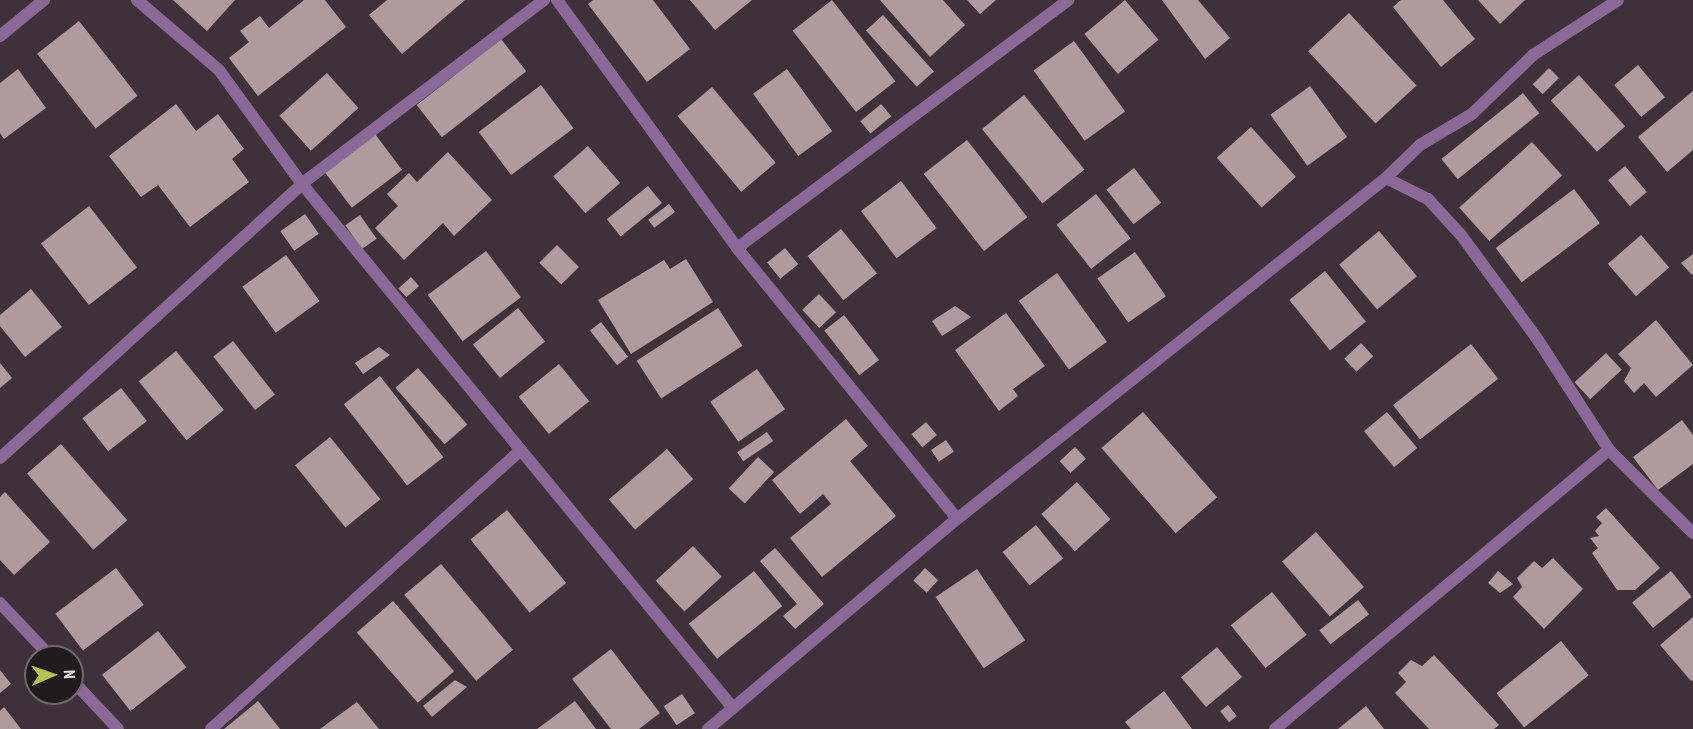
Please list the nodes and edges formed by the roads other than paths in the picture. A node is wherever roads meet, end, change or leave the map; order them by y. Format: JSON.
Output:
{"nodes":[{"id":1,"x":44,"y":0,"type":"edge"},
{"id":2,"x":136,"y":0,"type":"edge"},
{"id":3,"x":544,"y":0,"type":"edge"},
{"id":4,"x":556,"y":0,"type":"edge"},
{"id":5,"x":1068,"y":0,"type":"edge"},
{"id":6,"x":1618,"y":0,"type":"edge"},
{"id":7,"x":0,"y":36,"type":"edge"},
{"id":8,"x":1386,"y":178,"type":"junction"},
{"id":9,"x":302,"y":184,"type":"junction"},
{"id":10,"x":737,"y":248,"type":"junction"},
{"id":11,"x":521,"y":450,"type":"junction"},
{"id":12,"x":1609,"y":450,"type":"junction"},
{"id":13,"x":0,"y":458,"type":"edge"},
{"id":14,"x":957,"y":519,"type":"junction"},
{"id":15,"x":1693,"y":533,"type":"edge"},
{"id":16,"x":0,"y":603,"type":"edge"},
{"id":17,"x":40,"y":645,"type":"edge"},
{"id":18,"x":84,"y":693,"type":"edge"},
{"id":19,"x":733,"y":708,"type":"junction"},
{"id":20,"x":118,"y":729,"type":"edge"},
{"id":21,"x":211,"y":729,"type":"edge"},
{"id":22,"x":708,"y":729,"type":"edge"},
{"id":23,"x":1275,"y":729,"type":"edge"}],
"edges":[{"from":1,"to":7,"type":"street"},
{"from":2,"to":9,"type":"street"},
{"from":3,"to":9,"type":"street"},
{"from":4,"to":10,"type":"street"},
{"from":5,"to":10,"type":"street"},
{"from":6,"to":8,"type":"street"},
{"from":8,"to":12,"type":"street"},
{"from":8,"to":14,"type":"street"},
{"from":9,"to":11,"type":"street"},
{"from":9,"to":13,"type":"street"},
{"from":10,"to":14,"type":"street"},
{"from":11,"to":19,"type":"street"},
{"from":11,"to":21,"type":"street"},
{"from":12,"to":15,"type":"street"},
{"from":12,"to":23,"type":"street"},
{"from":14,"to":19,"type":"street"},
{"from":16,"to":17,"type":"street"},
{"from":18,"to":20,"type":"street"},
{"from":19,"to":22,"type":"street"}]}
